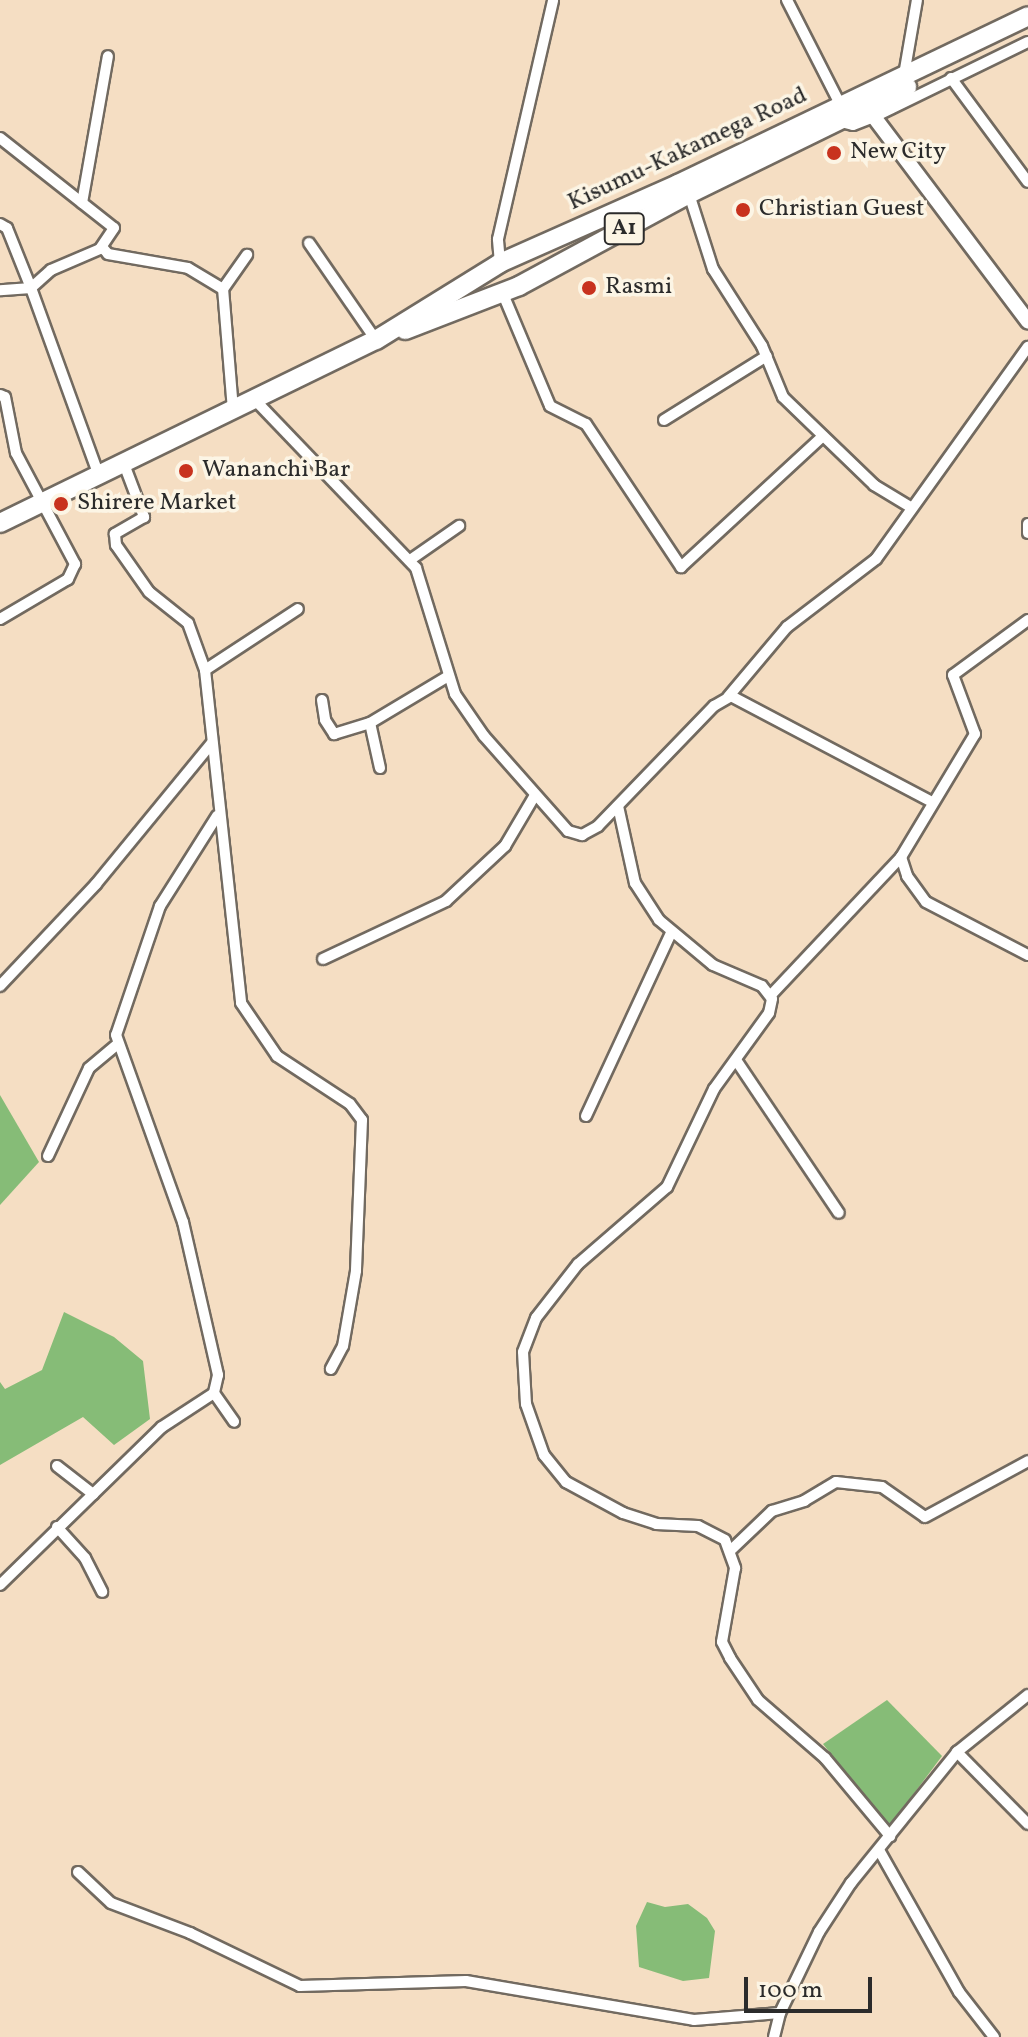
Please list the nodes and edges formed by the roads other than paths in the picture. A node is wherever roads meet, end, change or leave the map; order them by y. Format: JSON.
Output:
{"nodes":[{"id":1,"x":553,"y":0,"type":"edge"},
{"id":2,"x":787,"y":0,"type":"edge"},
{"id":3,"x":917,"y":0,"type":"edge"},
{"id":4,"x":1026,"y":18,"type":"edge"},
{"id":5,"x":1028,"y":42,"type":"edge"},
{"id":6,"x":108,"y":56,"type":"dead end"},
{"id":7,"x":904,"y":75,"type":"junction"},
{"id":8,"x":951,"y":78,"type":"junction"},
{"id":9,"x":840,"y":114,"type":"junction"},
{"id":10,"x":874,"y":117,"type":"junction"},
{"id":11,"x":0,"y":138,"type":"edge"},
{"id":12,"x":1028,"y":182,"type":"edge"},
{"id":13,"x":689,"y":194,"type":"junction"},
{"id":14,"x":82,"y":203,"type":"junction"},
{"id":15,"x":0,"y":224,"type":"edge"},
{"id":16,"x":309,"y":243,"type":"dead end"},
{"id":17,"x":102,"y":247,"type":"junction"},
{"id":18,"x":525,"y":251,"type":"junction"},
{"id":19,"x":247,"y":255,"type":"dead end"},
{"id":20,"x":500,"y":263,"type":"junction"},
{"id":21,"x":537,"y":277,"type":"junction"},
{"id":22,"x":31,"y":288,"type":"junction"},
{"id":23,"x":223,"y":289,"type":"junction"},
{"id":24,"x":0,"y":290,"type":"edge"},
{"id":25,"x":503,"y":294,"type":"junction"},
{"id":26,"x":1027,"y":318,"type":"edge"},
{"id":27,"x":376,"y":340,"type":"junction"},
{"id":28,"x":1028,"y":347,"type":"edge"},
{"id":29,"x":767,"y":356,"type":"junction"},
{"id":30,"x":0,"y":395,"type":"edge"},
{"id":31,"x":254,"y":399,"type":"junction"},
{"id":32,"x":233,"y":410,"type":"junction"},
{"id":33,"x":664,"y":420,"type":"dead end"},
{"id":34,"x":823,"y":436,"type":"junction"},
{"id":35,"x":124,"y":464,"type":"junction"},
{"id":36,"x":99,"y":476,"type":"junction"},
{"id":37,"x":41,"y":505,"type":"junction"},
{"id":38,"x":912,"y":508,"type":"junction"},
{"id":39,"x":1,"y":521,"type":"edge"},
{"id":40,"x":1028,"y":524,"type":"edge"},
{"id":41,"x":459,"y":526,"type":"dead end"},
{"id":42,"x":1028,"y":533,"type":"edge"},
{"id":43,"x":410,"y":560,"type":"junction"},
{"id":44,"x":298,"y":609,"type":"dead end"},
{"id":45,"x":0,"y":619,"type":"edge"},
{"id":46,"x":1028,"y":620,"type":"edge"},
{"id":47,"x":205,"y":670,"type":"junction"},
{"id":48,"x":447,"y":677,"type":"junction"},
{"id":49,"x":728,"y":697,"type":"junction"},
{"id":50,"x":322,"y":700,"type":"dead end"},
{"id":51,"x":370,"y":723,"type":"junction"},
{"id":52,"x":212,"y":743,"type":"junction"},
{"id":53,"x":380,"y":768,"type":"dead end"},
{"id":54,"x":535,"y":795,"type":"junction"},
{"id":55,"x":932,"y":802,"type":"junction"},
{"id":56,"x":618,"y":806,"type":"junction"},
{"id":57,"x":217,"y":816,"type":"junction"},
{"id":58,"x":901,"y":857,"type":"junction"},
{"id":59,"x":671,"y":933,"type":"junction"},
{"id":60,"x":1028,"y":955,"type":"edge"},
{"id":61,"x":323,"y":959,"type":"dead end"},
{"id":62,"x":0,"y":986,"type":"edge"},
{"id":63,"x":771,"y":995,"type":"junction"},
{"id":64,"x":118,"y":1044,"type":"junction"},
{"id":65,"x":736,"y":1060,"type":"junction"},
{"id":66,"x":586,"y":1116,"type":"dead end"},
{"id":67,"x":48,"y":1156,"type":"dead end"},
{"id":68,"x":839,"y":1213,"type":"dead end"},
{"id":69,"x":331,"y":1369,"type":"dead end"},
{"id":70,"x":214,"y":1393,"type":"junction"},
{"id":71,"x":234,"y":1422,"type":"dead end"},
{"id":72,"x":1028,"y":1461,"type":"edge"},
{"id":73,"x":57,"y":1466,"type":"dead end"},
{"id":74,"x":93,"y":1494,"type":"junction"},
{"id":75,"x":57,"y":1527,"type":"junction"},
{"id":76,"x":731,"y":1550,"type":"junction"},
{"id":77,"x":0,"y":1585,"type":"edge"},
{"id":78,"x":102,"y":1592,"type":"dead end"},
{"id":79,"x":1028,"y":1695,"type":"edge"},
{"id":80,"x":957,"y":1752,"type":"junction"},
{"id":81,"x":1028,"y":1824,"type":"edge"},
{"id":82,"x":890,"y":1836,"type":"junction"},
{"id":83,"x":879,"y":1850,"type":"junction"},
{"id":84,"x":78,"y":1872,"type":"dead end"},
{"id":85,"x":780,"y":2013,"type":"junction"},
{"id":86,"x":774,"y":2037,"type":"edge"},
{"id":87,"x":994,"y":2037,"type":"edge"}],
"edges":[{"from":1,"to":20,"type":"street"},
{"from":2,"to":9,"type":"street"},
{"from":3,"to":7,"type":"street"},
{"from":4,"to":7,"type":"highway","name":"Kisumu-Kakamega Road","number":"A1"},
{"from":4,"to":9,"type":"highway","name":"Kisumu-Kakamega Road","number":"A1"},
{"from":5,"to":8,"type":"street"},
{"from":6,"to":14,"type":"street"},
{"from":7,"to":9,"type":"highway","name":"Kisumu-Kakamega Road","number":"A1"},
{"from":8,"to":10,"type":"street"},
{"from":8,"to":12,"type":"street"},
{"from":9,"to":10,"type":"street"},
{"from":9,"to":13,"type":"highway","name":"Kisumu-Kakamega Road","number":"A1"},
{"from":9,"to":18,"type":"highway","name":"Kisumu-Kakamega Road","number":"A1"},
{"from":10,"to":26,"type":"main road"},
{"from":11,"to":14,"type":"street"},
{"from":13,"to":21,"type":"highway","name":"Kisumu-Kakamega Road","number":"A1"},
{"from":13,"to":29,"type":"street"},
{"from":14,"to":17,"type":"street"},
{"from":15,"to":22,"type":"street"},
{"from":16,"to":27,"type":"street"},
{"from":17,"to":22,"type":"street"},
{"from":17,"to":23,"type":"street"},
{"from":18,"to":20,"type":"highway","name":"Kisumu-Kakamega Road","number":"A1"},
{"from":18,"to":21,"type":"highway"},
{"from":19,"to":23,"type":"street"},
{"from":20,"to":27,"type":"highway","name":"Kisumu-Kakamega Road","number":"A1"},
{"from":21,"to":25,"type":"highway","name":"Kisumu-Kakamega Road","number":"A1"},
{"from":22,"to":24,"type":"street"},
{"from":22,"to":36,"type":"street"},
{"from":23,"to":32,"type":"street"},
{"from":25,"to":27,"type":"highway","name":"Kisumu-Kakamega Road","number":"A1"},
{"from":25,"to":34,"type":"street"},
{"from":27,"to":31,"type":"highway","name":"Kisumu-Kakamega Road","number":"A1"},
{"from":28,"to":38,"type":"street"},
{"from":29,"to":33,"type":"street"},
{"from":29,"to":34,"type":"street"},
{"from":30,"to":37,"type":"street"},
{"from":31,"to":32,"type":"highway","name":"Kisumu-Kakamega Road","number":"A1"},
{"from":31,"to":43,"type":"street"},
{"from":32,"to":35,"type":"highway","name":"Kisumu-Kakamega Road","number":"A1"},
{"from":34,"to":38,"type":"street"},
{"from":35,"to":36,"type":"highway","name":"Kisumu-Kakamega Road","number":"A1"},
{"from":35,"to":47,"type":"street"},
{"from":36,"to":37,"type":"highway","name":"Kisumu-Kakamega Road","number":"A1"},
{"from":37,"to":39,"type":"highway","name":"Kisumu-Kakamega Road","number":"A1"},
{"from":37,"to":45,"type":"street"},
{"from":38,"to":49,"type":"street"},
{"from":40,"to":42,"type":"street"},
{"from":41,"to":43,"type":"street"},
{"from":43,"to":48,"type":"street"},
{"from":44,"to":47,"type":"street"},
{"from":46,"to":55,"type":"street"},
{"from":47,"to":52,"type":"street"},
{"from":48,"to":51,"type":"street"},
{"from":48,"to":54,"type":"street"},
{"from":49,"to":55,"type":"street"},
{"from":49,"to":56,"type":"street"},
{"from":50,"to":51,"type":"street"},
{"from":51,"to":53,"type":"street"},
{"from":52,"to":57,"type":"street"},
{"from":52,"to":62,"type":"street"},
{"from":54,"to":56,"type":"street"},
{"from":54,"to":61,"type":"street"},
{"from":55,"to":58,"type":"street"},
{"from":56,"to":59,"type":"street"},
{"from":57,"to":64,"type":"street"},
{"from":57,"to":69,"type":"street"},
{"from":58,"to":60,"type":"street"},
{"from":58,"to":63,"type":"street"},
{"from":59,"to":63,"type":"street"},
{"from":59,"to":66,"type":"street"},
{"from":63,"to":65,"type":"street"},
{"from":64,"to":67,"type":"street"},
{"from":64,"to":70,"type":"street"},
{"from":65,"to":68,"type":"street"},
{"from":65,"to":76,"type":"street"},
{"from":70,"to":71,"type":"street"},
{"from":70,"to":74,"type":"street"},
{"from":72,"to":76,"type":"street"},
{"from":73,"to":74,"type":"street"},
{"from":74,"to":75,"type":"street"},
{"from":75,"to":77,"type":"street"},
{"from":75,"to":78,"type":"street"},
{"from":76,"to":82,"type":"street"},
{"from":79,"to":80,"type":"street"},
{"from":80,"to":81,"type":"street"},
{"from":80,"to":82,"type":"street"},
{"from":82,"to":83,"type":"street"},
{"from":83,"to":85,"type":"street"},
{"from":83,"to":87,"type":"street"},
{"from":84,"to":85,"type":"street"},
{"from":85,"to":86,"type":"street"}]}
